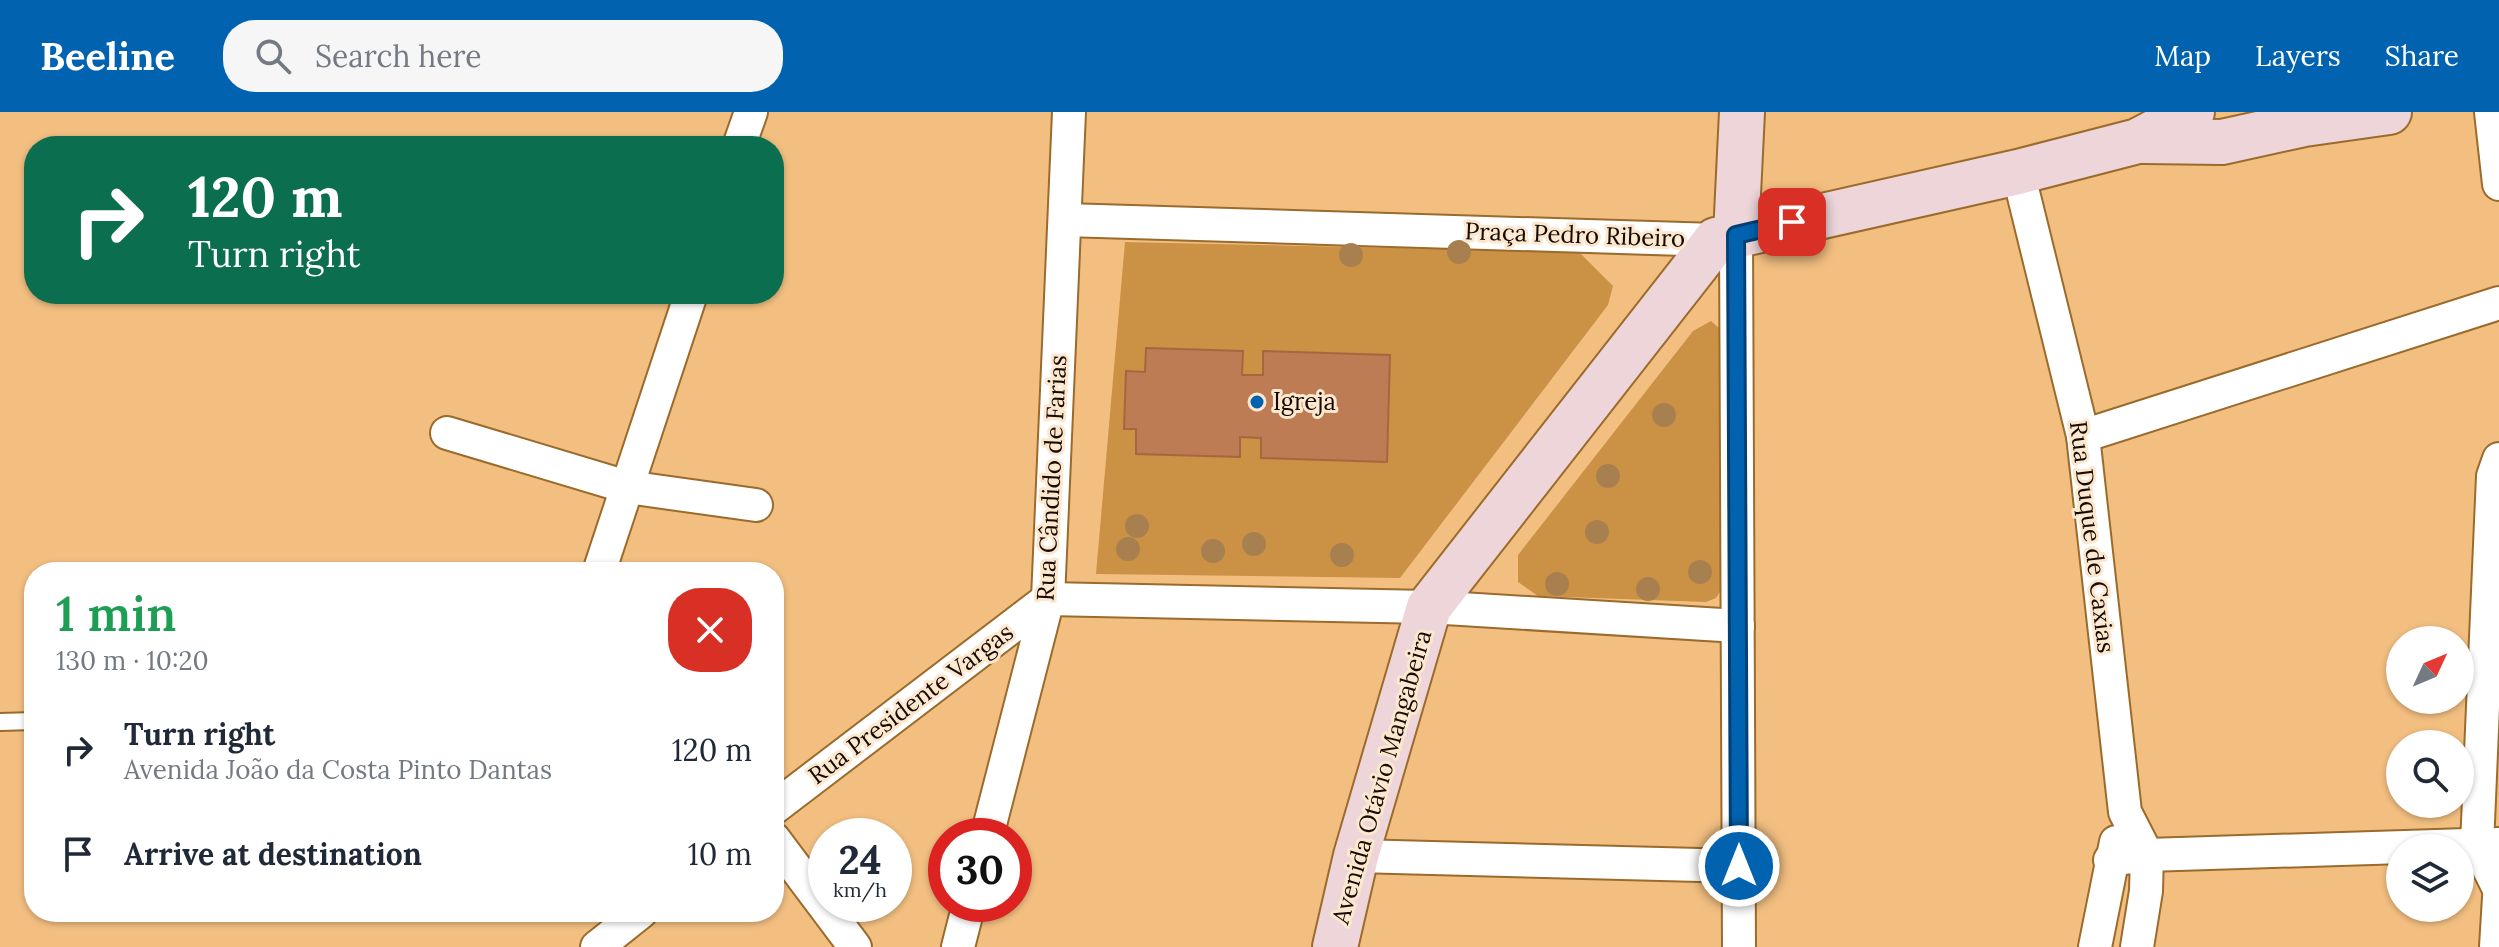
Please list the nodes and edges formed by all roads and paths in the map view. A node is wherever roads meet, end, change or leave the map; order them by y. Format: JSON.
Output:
{"nodes":[{"id":1,"x":751,"y":112,"type":"edge"},
{"id":2,"x":1069,"y":112,"type":"edge"},
{"id":3,"x":1742,"y":112,"type":"edge"},
{"id":4,"x":2192,"y":112,"type":"edge"},
{"id":5,"x":2389,"y":112,"type":"edge"},
{"id":6,"x":2491,"y":112,"type":"edge"},
{"id":7,"x":743,"y":136,"type":"edge"},
{"id":8,"x":2138,"y":141,"type":"junction"},
{"id":9,"x":2018,"y":172,"type":"junction"},
{"id":10,"x":2499,"y":184,"type":"edge"},
{"id":11,"x":1065,"y":220,"type":"junction"},
{"id":12,"x":1726,"y":237,"type":"junction"},
{"id":13,"x":2499,"y":303,"type":"edge"},
{"id":14,"x":688,"y":304,"type":"edge"},
{"id":15,"x":447,"y":433,"type":"dead end"},
{"id":16,"x":2083,"y":436,"type":"junction"},
{"id":17,"x":2499,"y":459,"type":"edge"},
{"id":18,"x":627,"y":487,"type":"junction"},
{"id":19,"x":756,"y":505,"type":"dead end"},
{"id":20,"x":602,"y":562,"type":"edge"},
{"id":21,"x":1048,"y":599,"type":"junction"},
{"id":22,"x":1429,"y":607,"type":"junction"},
{"id":23,"x":1738,"y":626,"type":"junction"},
{"id":24,"x":24,"y":721,"type":"edge"},
{"id":25,"x":0,"y":722,"type":"edge"},
{"id":26,"x":784,"y":800,"type":"edge"},
{"id":27,"x":2125,"y":812,"type":"junction"},
{"id":28,"x":992,"y":818,"type":"edge"},
{"id":29,"x":2488,"y":844,"type":"edge"},
{"id":30,"x":784,"y":852,"type":"edge"},
{"id":31,"x":2147,"y":855,"type":"junction"},
{"id":32,"x":1356,"y":856,"type":"junction"},
{"id":33,"x":2110,"y":860,"type":"junction"},
{"id":34,"x":1739,"y":866,"type":"junction"},
{"id":35,"x":2499,"y":889,"type":"edge"},
{"id":36,"x":2499,"y":897,"type":"edge"},
{"id":37,"x":628,"y":922,"type":"edge"},
{"id":38,"x":964,"y":922,"type":"edge"},
{"id":39,"x":597,"y":947,"type":"edge"},
{"id":40,"x":855,"y":947,"type":"edge"},
{"id":41,"x":958,"y":947,"type":"edge"},
{"id":42,"x":1335,"y":947,"type":"edge"},
{"id":43,"x":1739,"y":947,"type":"edge"},
{"id":44,"x":2095,"y":947,"type":"edge"},
{"id":45,"x":2137,"y":947,"type":"edge"},
{"id":46,"x":2496,"y":947,"type":"edge"}],
"edges":[{"from":1,"to":7,"type":"street"},
{"from":2,"to":11,"type":"street","name":"Rua Cândido de Farias"},
{"from":3,"to":12,"type":"main road"},
{"from":4,"to":8,"type":"main road"},
{"from":5,"to":8,"type":"main road"},
{"from":6,"to":10,"type":"street"},
{"from":8,"to":9,"type":"main road"},
{"from":9,"to":12,"type":"main road"},
{"from":9,"to":16,"type":"street","name":"Rua Duque de Caxias"},
{"from":11,"to":12,"type":"street","name":"Praça Pedro Ribeiro"},
{"from":11,"to":21,"type":"street","name":"Rua Cândido de Farias"},
{"from":12,"to":22,"type":"main road","name":"Praça Pedro Ribeiro"},
{"from":12,"to":23,"type":"street"},
{"from":13,"to":16,"type":"street"},
{"from":14,"to":18,"type":"street"},
{"from":15,"to":18,"type":"street"},
{"from":16,"to":27,"type":"street","name":"Rua Duque de Caxias"},
{"from":17,"to":29,"type":"street"},
{"from":18,"to":19,"type":"street"},
{"from":18,"to":20,"type":"street"},
{"from":21,"to":22,"type":"street"},
{"from":21,"to":26,"type":"street","name":"Rua Presidente Vargas"},
{"from":21,"to":28,"type":"street","name":"Rua Cândido de Farias"},
{"from":22,"to":23,"type":"street"},
{"from":22,"to":32,"type":"main road","name":"Avenida Otávio Mangabeira"},
{"from":23,"to":34,"type":"street"},
{"from":24,"to":25,"type":"lane"},
{"from":27,"to":31,"type":"street","name":"Rua Duque de Caxias"},
{"from":27,"to":33,"type":"street","name":"Rua Duque de Caxias"},
{"from":29,"to":31,"type":"street"},
{"from":29,"to":35,"type":"street"},
{"from":30,"to":40,"type":"street"},
{"from":31,"to":33,"type":"street"},
{"from":31,"to":45,"type":"street","name":"Rua Duque de Caxias"},
{"from":32,"to":34,"type":"street"},
{"from":32,"to":42,"type":"main road","name":"Avenida Otávio Mangabeira"},
{"from":33,"to":44,"type":"street","name":"Rua Duque de Caxias"},
{"from":34,"to":43,"type":"street"},
{"from":36,"to":46,"type":"street"},
{"from":37,"to":39,"type":"street"},
{"from":38,"to":41,"type":"street"}]}
